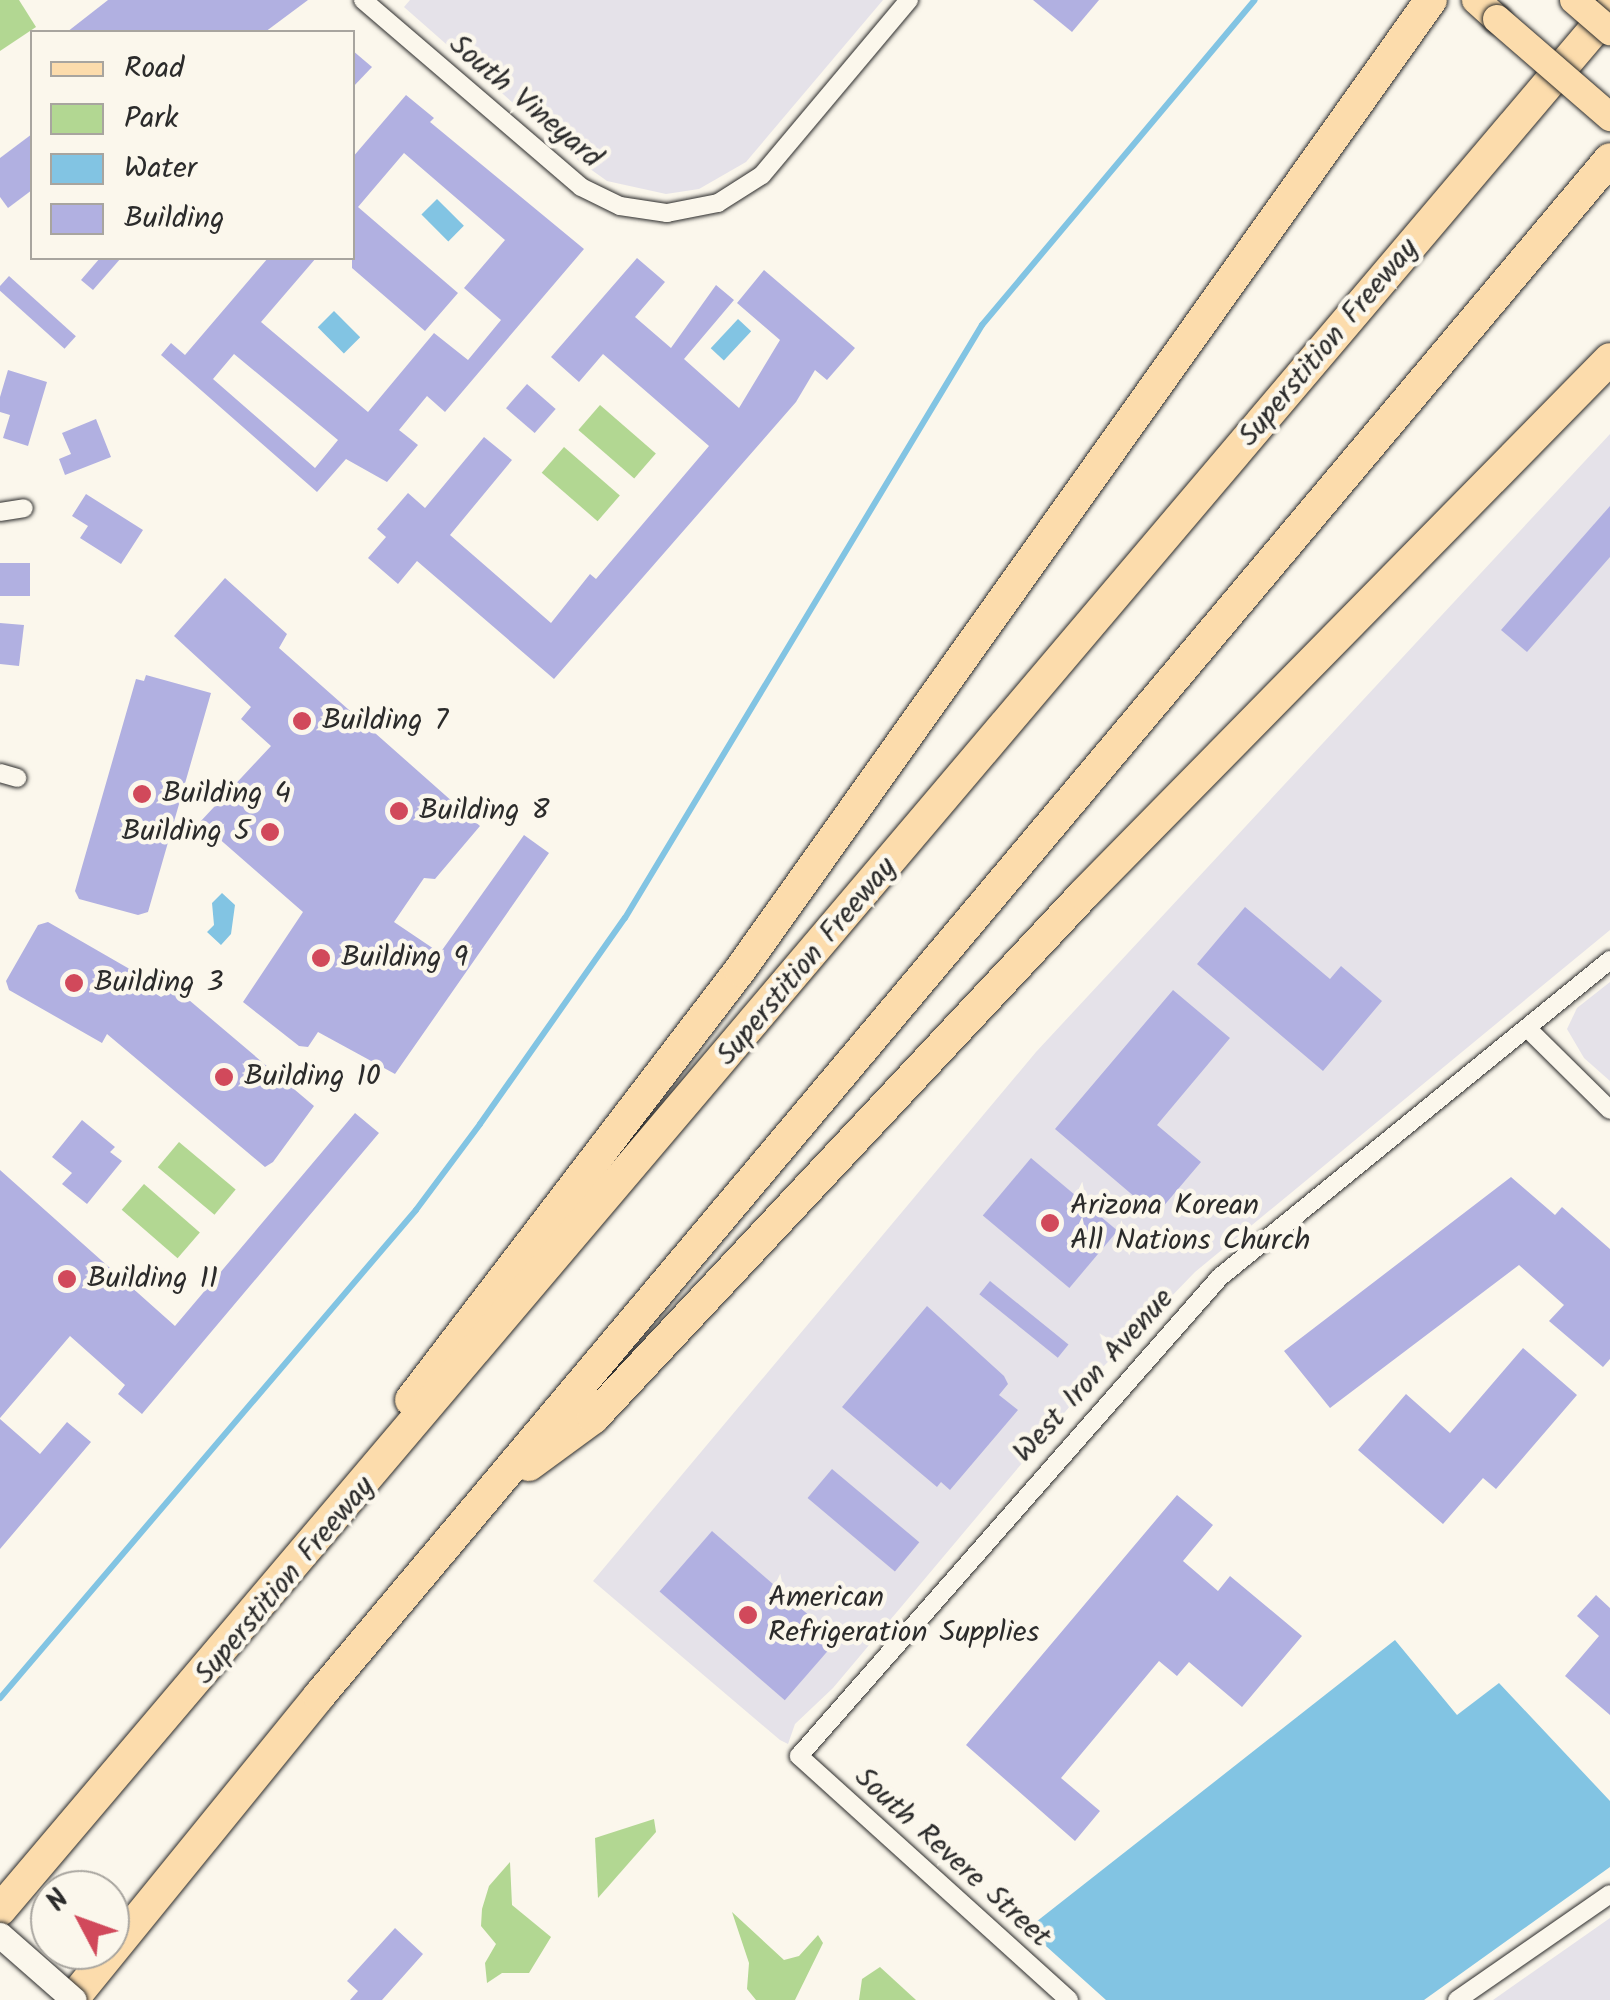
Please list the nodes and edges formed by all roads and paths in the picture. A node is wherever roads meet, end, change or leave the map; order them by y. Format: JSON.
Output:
{"nodes":[{"id":1,"x":363,"y":0,"type":"edge"},
{"id":2,"x":909,"y":0,"type":"edge"},
{"id":3,"x":1431,"y":0,"type":"edge"},
{"id":4,"x":1574,"y":0,"type":"edge"},
{"id":5,"x":1487,"y":9,"type":"edge"},
{"id":6,"x":1610,"y":10,"type":"edge"},
{"id":7,"x":1610,"y":32,"type":"edge"},
{"id":8,"x":1610,"y":117,"type":"edge"},
{"id":9,"x":1610,"y":158,"type":"edge"},
{"id":10,"x":1610,"y":359,"type":"edge"},
{"id":11,"x":24,"y":508,"type":"dead end"},
{"id":12,"x":0,"y":512,"type":"edge"},
{"id":13,"x":1610,"y":960,"type":"edge"},
{"id":14,"x":1528,"y":1030,"type":"junction"},
{"id":15,"x":1610,"y":1110,"type":"edge"},
{"id":16,"x":485,"y":1498,"type":"junction"},
{"id":17,"x":195,"y":1688,"type":"junction"},
{"id":18,"x":798,"y":1756,"type":"joint"},
{"id":19,"x":45,"y":1858,"type":"junction"},
{"id":20,"x":1610,"y":1894,"type":"edge"},
{"id":21,"x":0,"y":1902,"type":"edge"},
{"id":22,"x":0,"y":1910,"type":"edge"},
{"id":23,"x":0,"y":1935,"type":"edge"},
{"id":24,"x":76,"y":2000,"type":"edge"},
{"id":25,"x":1069,"y":2000,"type":"edge"},
{"id":26,"x":1457,"y":2000,"type":"edge"}],
"edges":[{"from":1,"to":2,"type":"street","name":"South Vineyard"},
{"from":3,"to":17,"type":"highway"},
{"from":4,"to":7,"type":"main road","bridge":true},
{"from":5,"to":8,"type":"main road","bridge":true},
{"from":6,"to":17,"type":"highway","name":"Superstition Freeway"},
{"from":9,"to":16,"type":"highway"},
{"from":10,"to":16,"type":"highway"},
{"from":11,"to":12,"type":"street"},
{"from":13,"to":14,"type":"street","name":"West Iron Avenue"},
{"from":14,"to":15,"type":"street"},
{"from":14,"to":18,"type":"street","name":"West Iron Avenue"},
{"from":16,"to":24,"type":"highway"},
{"from":17,"to":19,"type":"highway","name":"Superstition Freeway"},
{"from":18,"to":25,"type":"street","name":"South Revere Street"},
{"from":19,"to":21,"type":"highway"},
{"from":19,"to":22,"type":"highway","name":"Superstition Freeway"},
{"from":20,"to":26,"type":"street"},
{"from":23,"to":24,"type":"street","bridge":true}]}
